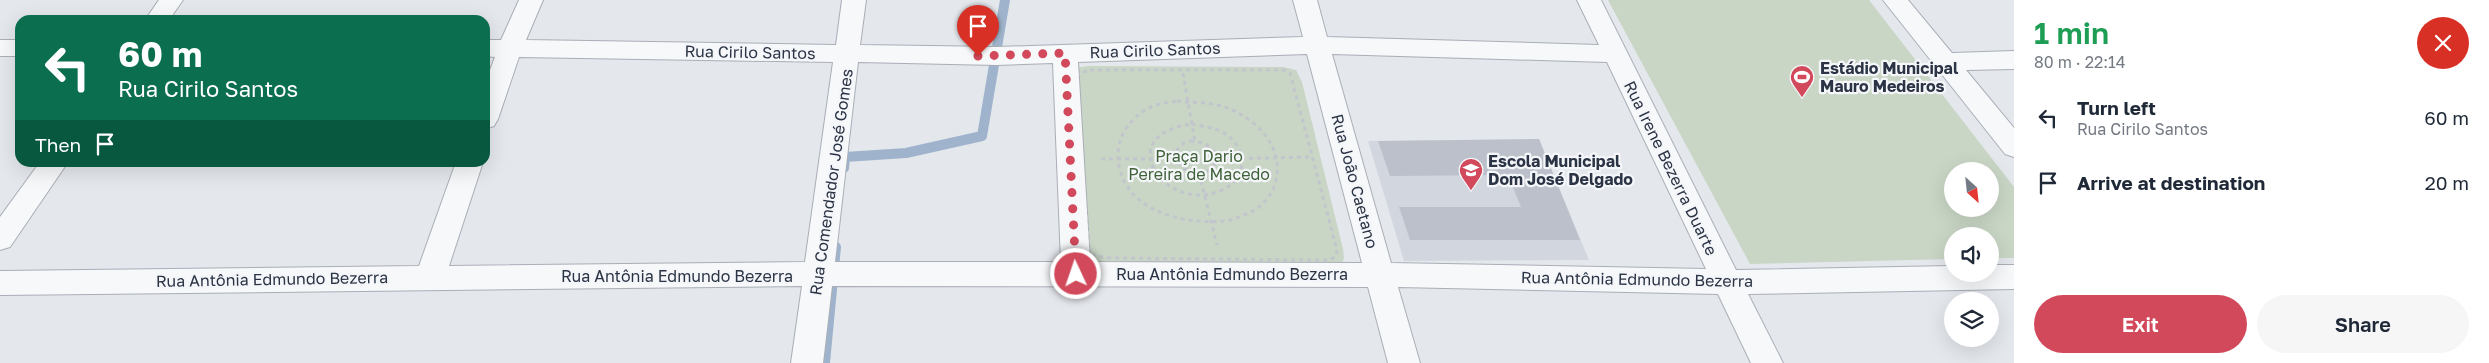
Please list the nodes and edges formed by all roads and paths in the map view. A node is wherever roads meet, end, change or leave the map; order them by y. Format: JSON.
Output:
{"nodes":[{"id":1,"x":171,"y":0,"type":"edge"},
{"id":2,"x":532,"y":0,"type":"edge"},
{"id":3,"x":854,"y":0,"type":"edge"},
{"id":4,"x":1305,"y":0,"type":"edge"},
{"id":5,"x":1589,"y":0,"type":"edge"},
{"id":6,"x":1895,"y":0,"type":"edge"},
{"id":7,"x":160,"y":15,"type":"edge"},
{"id":8,"x":1319,"y":44,"type":"junction"},
{"id":9,"x":0,"y":48,"type":"edge"},
{"id":10,"x":15,"y":48,"type":"edge"},
{"id":11,"x":490,"y":48,"type":"edge"},
{"id":12,"x":510,"y":48,"type":"junction"},
{"id":13,"x":1065,"y":53,"type":"junction"},
{"id":14,"x":848,"y":54,"type":"junction"},
{"id":15,"x":1616,"y":54,"type":"junction"},
{"id":16,"x":2014,"y":60,"type":"edge"},
{"id":17,"x":1946,"y":62,"type":"junction"},
{"id":18,"x":1183,"y":70,"type":"junction"},
{"id":19,"x":1188,"y":100,"type":"junction"},
{"id":20,"x":490,"y":105,"type":"edge"},
{"id":21,"x":1192,"y":124,"type":"junction"},
{"id":22,"x":1195,"y":142,"type":"junction"},
{"id":23,"x":2014,"y":146,"type":"edge"},
{"id":24,"x":1279,"y":157,"type":"junction"},
{"id":25,"x":1313,"y":157,"type":"junction"},
{"id":26,"x":1244,"y":158,"type":"junction"},
{"id":27,"x":1081,"y":159,"type":"junction"},
{"id":28,"x":1090,"y":159,"type":"dead end"},
{"id":29,"x":1099,"y":159,"type":"dead end"},
{"id":30,"x":1116,"y":159,"type":"junction"},
{"id":31,"x":1149,"y":159,"type":"junction"},
{"id":32,"x":1175,"y":159,"type":"junction"},
{"id":33,"x":1217,"y":159,"type":"junction"},
{"id":34,"x":51,"y":167,"type":"edge"},
{"id":35,"x":468,"y":167,"type":"edge"},
{"id":36,"x":1199,"y":173,"type":"junction"},
{"id":37,"x":1205,"y":195,"type":"junction"},
{"id":38,"x":1212,"y":222,"type":"junction"},
{"id":39,"x":0,"y":239,"type":"edge"},
{"id":40,"x":1220,"y":259,"type":"junction"},
{"id":41,"x":1076,"y":274,"type":"junction"},
{"id":42,"x":1380,"y":275,"type":"junction"},
{"id":43,"x":818,"y":276,"type":"junction"},
{"id":44,"x":2014,"y":277,"type":"edge"},
{"id":45,"x":430,"y":278,"type":"junction"},
{"id":46,"x":1727,"y":282,"type":"junction"},
{"id":47,"x":0,"y":283,"type":"edge"},
{"id":48,"x":807,"y":363,"type":"edge"},
{"id":49,"x":1404,"y":363,"type":"edge"},
{"id":50,"x":1767,"y":363,"type":"edge"}],
"edges":[{"from":1,"to":7,"type":"street"},
{"from":2,"to":12,"type":"street"},
{"from":3,"to":14,"type":"street","name":"Rua Comendador José Gomes"},
{"from":4,"to":8,"type":"street","name":"Rua João Caetano"},
{"from":5,"to":15,"type":"street","name":"Rua Irene Bezerra Duarte"},
{"from":6,"to":17,"type":"street"},
{"from":8,"to":13,"type":"street","name":"Rua Cirilo Santos"},
{"from":8,"to":15,"type":"street","name":"Rua Cirilo Santos"},
{"from":8,"to":42,"type":"street","name":"Rua João Caetano"},
{"from":9,"to":10,"type":"street"},
{"from":11,"to":12,"type":"street","name":"Rua Cirilo Santos"},
{"from":12,"to":14,"type":"street","name":"Rua Cirilo Santos"},
{"from":12,"to":20,"type":"street"},
{"from":13,"to":14,"type":"street","name":"Rua Cirilo Santos"},
{"from":13,"to":41,"type":"street"},
{"from":14,"to":43,"type":"street","name":"Rua Comendador José Gomes"},
{"from":15,"to":46,"type":"street","name":"Rua Irene Bezerra Duarte"},
{"from":16,"to":17,"type":"street"},
{"from":17,"to":23,"type":"street"},
{"from":18,"to":19,"type":"path"},
{"from":18,"to":25,"type":"path"},
{"from":18,"to":27,"type":"path"},
{"from":19,"to":21,"type":"path"},
{"from":19,"to":24,"type":"path"},
{"from":19,"to":30,"type":"path"},
{"from":21,"to":22,"type":"path"},
{"from":21,"to":26,"type":"path"},
{"from":21,"to":31,"type":"path"},
{"from":22,"to":32,"type":"path"},
{"from":22,"to":33,"type":"path"},
{"from":24,"to":25,"type":"path"},
{"from":24,"to":26,"type":"path"},
{"from":24,"to":38,"type":"path"},
{"from":25,"to":40,"type":"path"},
{"from":26,"to":33,"type":"path"},
{"from":26,"to":37,"type":"path"},
{"from":27,"to":28,"type":"path"},
{"from":27,"to":40,"type":"path"},
{"from":29,"to":30,"type":"path"},
{"from":30,"to":31,"type":"path"},
{"from":30,"to":38,"type":"path"},
{"from":31,"to":32,"type":"path"},
{"from":31,"to":37,"type":"path"},
{"from":32,"to":36,"type":"path"},
{"from":33,"to":36,"type":"path"},
{"from":34,"to":39,"type":"street"},
{"from":35,"to":45,"type":"street"},
{"from":36,"to":37,"type":"path"},
{"from":37,"to":38,"type":"path"},
{"from":38,"to":40,"type":"path"},
{"from":41,"to":42,"type":"street","name":"Rua Antônia Edmundo Bezerra"},
{"from":41,"to":43,"type":"street","name":"Rua Antônia Edmundo Bezerra"},
{"from":42,"to":46,"type":"street","name":"Rua Antônia Edmundo Bezerra"},
{"from":42,"to":49,"type":"street","name":"Rua João Caetano"},
{"from":43,"to":45,"type":"street","name":"Rua Antônia Edmundo Bezerra"},
{"from":43,"to":48,"type":"street","name":"Rua Comendador José Gomes"},
{"from":44,"to":46,"type":"street","name":"Rua Antônia Edmundo Bezerra"},
{"from":45,"to":47,"type":"street","name":"Rua Antônia Edmundo Bezerra"},
{"from":46,"to":50,"type":"street","name":"Rua Irene Bezerra Duarte"}]}
